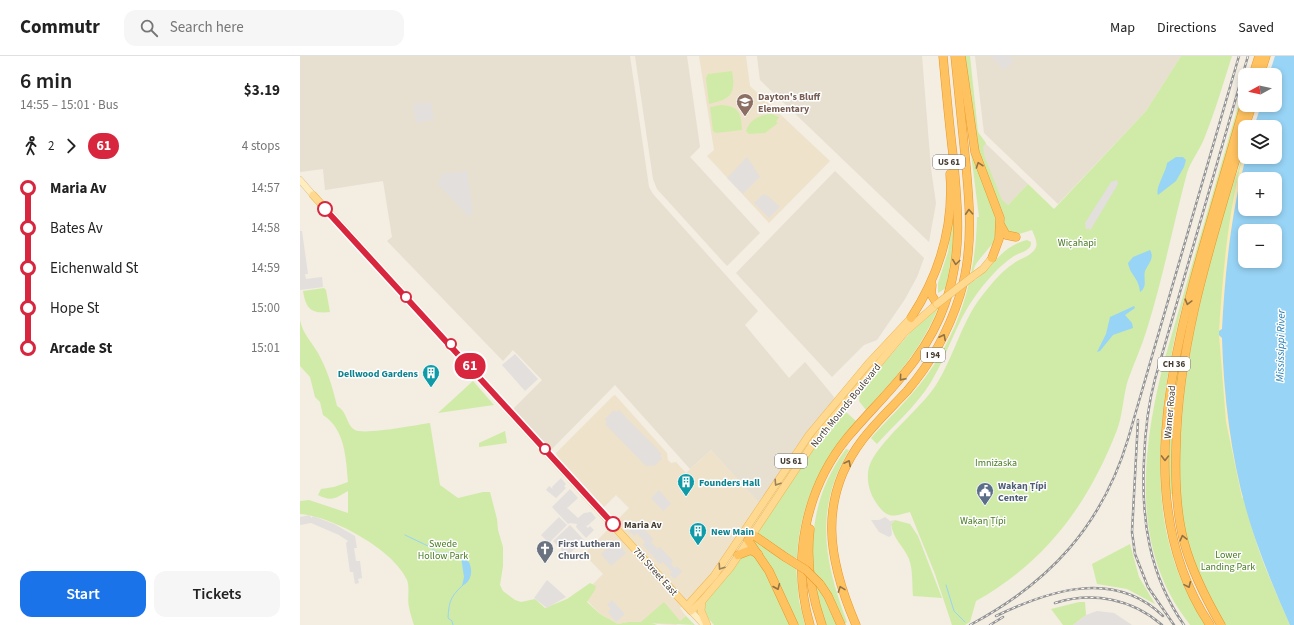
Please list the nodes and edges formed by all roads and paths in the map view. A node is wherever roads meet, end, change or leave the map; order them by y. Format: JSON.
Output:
{"nodes":[{"id":1,"x":939,"y":56,"type":"edge"},
{"id":2,"x":943,"y":56,"type":"edge"},
{"id":3,"x":955,"y":56,"type":"edge"},
{"id":4,"x":961,"y":56,"type":"edge"},
{"id":5,"x":1259,"y":56,"type":"edge"},
{"id":6,"x":1266,"y":56,"type":"edge"},
{"id":7,"x":1255,"y":68,"type":"edge"},
{"id":8,"x":1262,"y":68,"type":"edge"},
{"id":9,"x":1242,"y":112,"type":"edge"},
{"id":10,"x":1238,"y":153,"type":"edge"},
{"id":11,"x":300,"y":180,"type":"edge"},
{"id":12,"x":313,"y":195,"type":"joint"},
{"id":13,"x":1000,"y":224,"type":"junction"},
{"id":14,"x":1016,"y":237,"type":"dead end"},
{"id":15,"x":992,"y":258,"type":"joint"},
{"id":16,"x":934,"y":277,"type":"junction"},
{"id":17,"x":937,"y":304,"type":"junction"},
{"id":18,"x":911,"y":318,"type":"joint"},
{"id":19,"x":841,"y":396,"type":"junction"},
{"id":20,"x":847,"y":401,"type":"junction"},
{"id":21,"x":816,"y":493,"type":"junction"},
{"id":22,"x":750,"y":537,"type":"junction"},
{"id":23,"x":738,"y":555,"type":"junction"},
{"id":24,"x":760,"y":556,"type":"junction"},
{"id":25,"x":702,"y":601,"type":"junction"},
{"id":26,"x":689,"y":609,"type":"junction"},
{"id":27,"x":705,"y":625,"type":"edge"},
{"id":28,"x":794,"y":625,"type":"edge"},
{"id":29,"x":810,"y":625,"type":"edge"},
{"id":30,"x":822,"y":625,"type":"edge"},
{"id":31,"x":841,"y":625,"type":"edge"},
{"id":32,"x":856,"y":625,"type":"edge"},
{"id":33,"x":1210,"y":625,"type":"edge"},
{"id":34,"x":1221,"y":625,"type":"edge"}],
"edges":[{"from":1,"to":16,"type":"highway","number":"US 61"},
{"from":2,"to":21,"type":"highway","number":"I 94","one_way":true},
{"from":32,"to":3,"type":"highway","number":"I 94","one_way":true},
{"from":13,"to":4,"type":"highway","number":"US 61","one_way":true},
{"from":5,"to":7,"type":"highway"},
{"from":6,"to":8,"type":"highway"},
{"from":9,"to":33,"type":"highway","name":"Warner Road","number":"CH 36","one_way":true},
{"from":34,"to":10,"type":"highway","name":"Warner Road","number":"CH 36","one_way":true},
{"from":11,"to":12,"type":"main road","name":"7th Street East"},
{"from":12,"to":26,"type":"main road","name":"7th Street East"},
{"from":13,"to":14,"type":"highway"},
{"from":13,"to":15,"type":"highway","number":"US 61"},
{"from":15,"to":17,"type":"main road","name":"North Mounds Boulevard","number":"US 61","bridge":true},
{"from":16,"to":17,"type":"highway"},
{"from":16,"to":18,"type":"highway","number":"US 61"},
{"from":17,"to":20,"type":"main road","name":"North Mounds Boulevard","number":"US 61"},
{"from":18,"to":19,"type":"main road","name":"North Mounds Boulevard","number":"US 61"},
{"from":19,"to":20,"type":"main road"},
{"from":19,"to":26,"type":"main road","name":"North Mounds Boulevard","number":"US 61","one_way":true},
{"from":20,"to":22,"type":"main road","name":"North Mounds Boulevard","number":"US 61"},
{"from":21,"to":29,"type":"highway","number":"I 94"},
{"from":21,"to":30,"type":"highway"},
{"from":22,"to":23,"type":"main road","name":"North Mounds Boulevard","number":"US 61"},
{"from":22,"to":24,"type":"highway"},
{"from":22,"to":31,"type":"highway","bridge":true},
{"from":23,"to":24,"type":"highway"},
{"from":23,"to":25,"type":"main road","name":"North Mounds Boulevard","number":"US 61"},
{"from":24,"to":28,"type":"highway","one_way":true},
{"from":25,"to":26,"type":"main road","name":"North Mounds Boulevard","number":"US 61"},
{"from":25,"to":27,"type":"main road"},
{"from":26,"to":27,"type":"main road","name":"7th Street East"}]}
